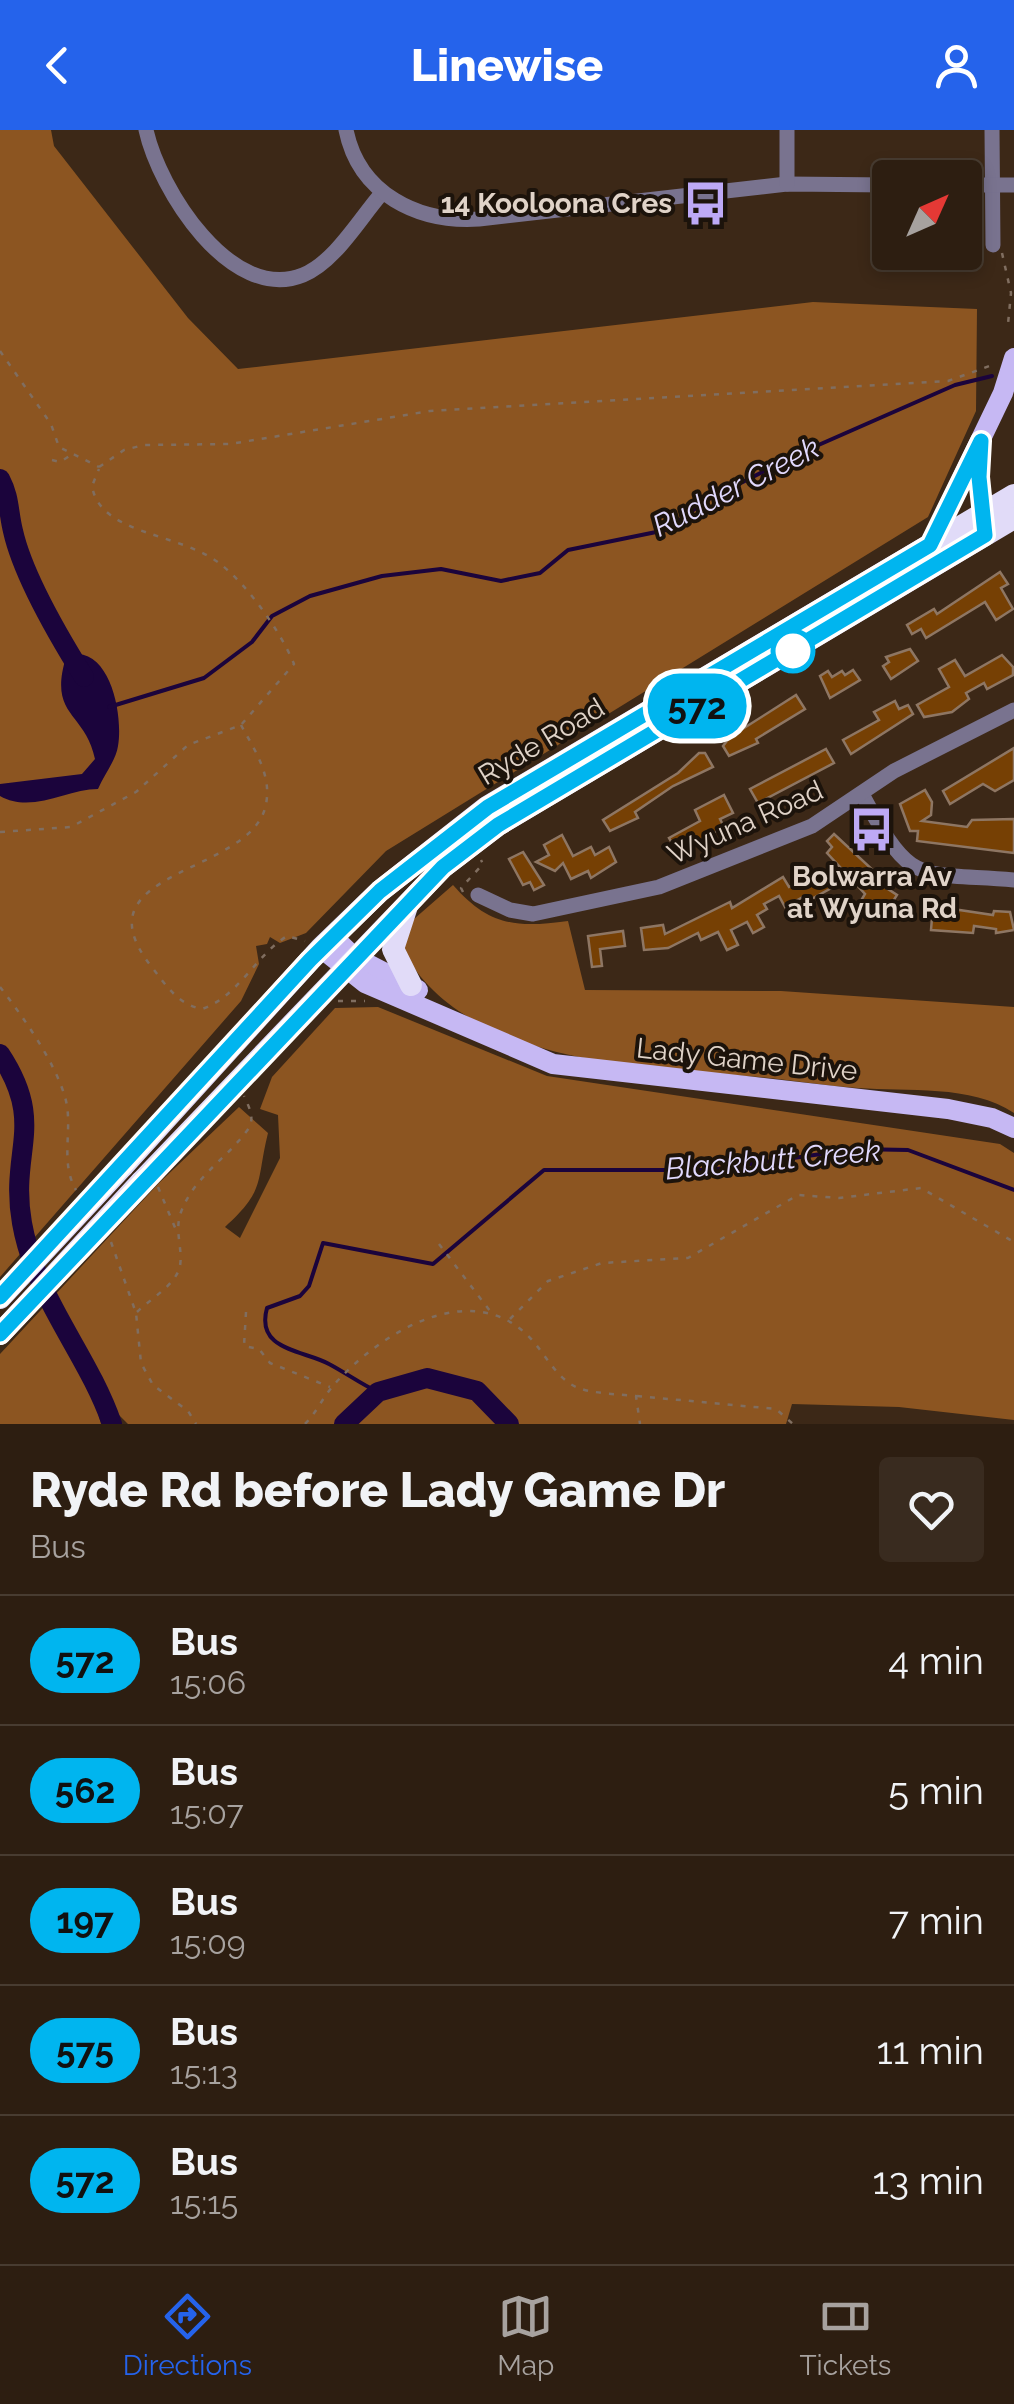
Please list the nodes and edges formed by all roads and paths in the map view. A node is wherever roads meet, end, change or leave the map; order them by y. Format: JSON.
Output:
{"nodes":[{"id":1,"x":146,"y":130,"type":"edge"},
{"id":2,"x":346,"y":130,"type":"edge"},
{"id":3,"x":787,"y":130,"type":"edge"},
{"id":4,"x":992,"y":130,"type":"edge"},
{"id":5,"x":787,"y":184,"type":"junction"},
{"id":6,"x":872,"y":185,"type":"edge"},
{"id":7,"x":982,"y":186,"type":"edge"},
{"id":8,"x":992,"y":186,"type":"junction"},
{"id":9,"x":1014,"y":186,"type":"edge"},
{"id":10,"x":382,"y":193,"type":"junction"},
{"id":11,"x":993,"y":245,"type":"joint"},
{"id":12,"x":1008,"y":324,"type":"dead end"},
{"id":13,"x":0,"y":350,"type":"edge"},
{"id":14,"x":1008,"y":359,"type":"edge"},
{"id":15,"x":981,"y":441,"type":"junction"},
{"id":16,"x":72,"y":454,"type":"junction"},
{"id":17,"x":52,"y":460,"type":"dead end"},
{"id":18,"x":99,"y":468,"type":"junction"},
{"id":19,"x":966,"y":468,"type":"junction"},
{"id":20,"x":1014,"y":495,"type":"edge"},
{"id":21,"x":1014,"y":518,"type":"edge"},
{"id":22,"x":982,"y":521,"type":"junction"},
{"id":23,"x":930,"y":545,"type":"junction"},
{"id":24,"x":1014,"y":710,"type":"edge"},
{"id":25,"x":241,"y":724,"type":"junction"},
{"id":26,"x":862,"y":794,"type":"junction"},
{"id":27,"x":0,"y":832,"type":"edge"},
{"id":28,"x":480,"y":858,"type":"dead end"},
{"id":29,"x":1014,"y":880,"type":"edge"},
{"id":30,"x":478,"y":895,"type":"joint"},
{"id":31,"x":408,"y":901,"type":"junction"},
{"id":32,"x":320,"y":942,"type":"junction"},
{"id":33,"x":349,"y":963,"type":"junction"},
{"id":34,"x":411,"y":985,"type":"junction"},
{"id":35,"x":0,"y":987,"type":"edge"},
{"id":36,"x":478,"y":1030,"type":"junction"},
{"id":37,"x":244,"y":1095,"type":"dead end"},
{"id":38,"x":1014,"y":1128,"type":"edge"},
{"id":39,"x":149,"y":1182,"type":"junction"},
{"id":40,"x":84,"y":1199,"type":"dead end"},
{"id":41,"x":177,"y":1234,"type":"junction"},
{"id":42,"x":110,"y":1240,"type":"dead end"},
{"id":43,"x":1014,"y":1242,"type":"edge"},
{"id":44,"x":440,"y":1245,"type":"dead end"},
{"id":45,"x":0,"y":1298,"type":"edge"},
{"id":46,"x":246,"y":1312,"type":"dead end"},
{"id":47,"x":491,"y":1312,"type":"junction"},
{"id":48,"x":136,"y":1314,"type":"junction"},
{"id":49,"x":510,"y":1320,"type":"junction"},
{"id":50,"x":0,"y":1334,"type":"edge"},
{"id":51,"x":332,"y":1388,"type":"junction"},
{"id":52,"x":636,"y":1396,"type":"junction"},
{"id":53,"x":196,"y":1424,"type":"edge"},
{"id":54,"x":305,"y":1424,"type":"edge"},
{"id":55,"x":640,"y":1424,"type":"edge"},
{"id":56,"x":793,"y":1424,"type":"edge"}],
"edges":[{"from":1,"to":10,"type":"street"},
{"from":2,"to":10,"type":"street"},
{"from":3,"to":5,"type":"street"},
{"from":4,"to":8,"type":"street"},
{"from":5,"to":6,"type":"street"},
{"from":5,"to":10,"type":"street"},
{"from":7,"to":8,"type":"street"},
{"from":8,"to":9,"type":"street"},
{"from":8,"to":11,"type":"street"},
{"from":11,"to":12,"type":"path"},
{"from":13,"to":16,"type":"path"},
{"from":14,"to":15,"type":"main road"},
{"from":14,"to":18,"type":"path"},
{"from":15,"to":19,"type":"main road"},
{"from":15,"to":22,"type":"main road"},
{"from":16,"to":17,"type":"path"},
{"from":16,"to":18,"type":"path"},
{"from":18,"to":25,"type":"path"},
{"from":19,"to":22,"type":"main road"},
{"from":19,"to":23,"type":"main road"},
{"from":20,"to":22,"type":"highway","name":"Ryde Road"},
{"from":21,"to":22,"type":"highway","name":"Ryde Road"},
{"from":22,"to":23,"type":"highway","name":"Ryde Road"},
{"from":22,"to":31,"type":"highway","name":"Ryde Road"},
{"from":23,"to":32,"type":"highway","name":"Ryde Road"},
{"from":24,"to":26,"type":"street","name":"Wyuna Road"},
{"from":25,"to":27,"type":"path"},
{"from":25,"to":32,"type":"path"},
{"from":26,"to":29,"type":"street"},
{"from":26,"to":30,"type":"street","name":"Wyuna Road"},
{"from":28,"to":30,"type":"path"},
{"from":31,"to":33,"type":"highway","name":"Ryde Road"},
{"from":31,"to":34,"type":"highway"},
{"from":32,"to":33,"type":"main road","name":"Lady Game Drive"},
{"from":32,"to":45,"type":"highway","name":"Ryde Road","bridge":true},
{"from":33,"to":34,"type":"main road","name":"Lady Game Drive"},
{"from":33,"to":36,"type":"main road","name":"Lady Game Drive"},
{"from":33,"to":39,"type":"highway","name":"Ryde Road"},
{"from":34,"to":36,"type":"main road","name":"Lady Game Drive"},
{"from":35,"to":40,"type":"path"},
{"from":36,"to":38,"type":"main road","name":"Lady Game Drive"},
{"from":37,"to":41,"type":"path"},
{"from":39,"to":41,"type":"path"},
{"from":39,"to":50,"type":"highway","name":"Ryde Road","bridge":true},
{"from":41,"to":48,"type":"path"},
{"from":42,"to":48,"type":"path"},
{"from":43,"to":49,"type":"path"},
{"from":44,"to":47,"type":"path"},
{"from":46,"to":51,"type":"path"},
{"from":47,"to":49,"type":"path"},
{"from":47,"to":51,"type":"path"},
{"from":48,"to":53,"type":"path"},
{"from":49,"to":52,"type":"path"},
{"from":51,"to":54,"type":"path"},
{"from":52,"to":55,"type":"path"},
{"from":52,"to":56,"type":"path"}]}
